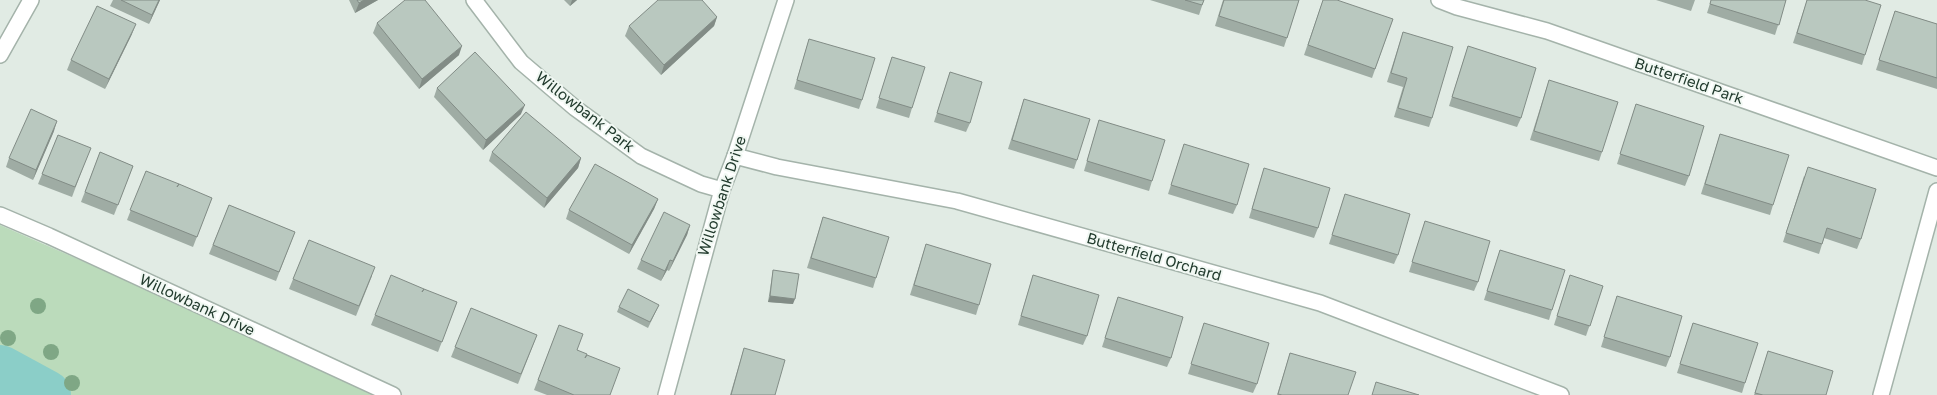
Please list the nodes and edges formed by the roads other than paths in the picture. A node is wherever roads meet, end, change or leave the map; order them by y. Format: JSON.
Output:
{"nodes":[{"id":1,"x":31,"y":0,"type":"edge"},
{"id":2,"x":474,"y":0,"type":"edge"},
{"id":3,"x":786,"y":0,"type":"edge"},
{"id":4,"x":1439,"y":0,"type":"edge"},
{"id":5,"x":0,"y":55,"type":"edge"},
{"id":6,"x":735,"y":156,"type":"junction"},
{"id":7,"x":1937,"y":168,"type":"edge"},
{"id":8,"x":722,"y":190,"type":"junction"},
{"id":9,"x":1937,"y":191,"type":"edge"},
{"id":10,"x":0,"y":215,"type":"edge"},
{"id":11,"x":393,"y":395,"type":"edge"},
{"id":12,"x":666,"y":395,"type":"edge"},
{"id":13,"x":1561,"y":395,"type":"edge"},
{"id":14,"x":1881,"y":395,"type":"edge"}],
"edges":[{"from":1,"to":5,"type":"street"},
{"from":2,"to":8,"type":"street","name":"Willowbank Park"},
{"from":3,"to":6,"type":"street","name":"Willowbank Drive"},
{"from":4,"to":7,"type":"street","name":"Butterfield Park"},
{"from":6,"to":8,"type":"street","name":"Willowbank Drive"},
{"from":6,"to":13,"type":"street","name":"Butterfield Orchard"},
{"from":8,"to":12,"type":"street","name":"Willowbank Drive"},
{"from":9,"to":14,"type":"street"},
{"from":10,"to":11,"type":"street","name":"Willowbank Drive"}]}
